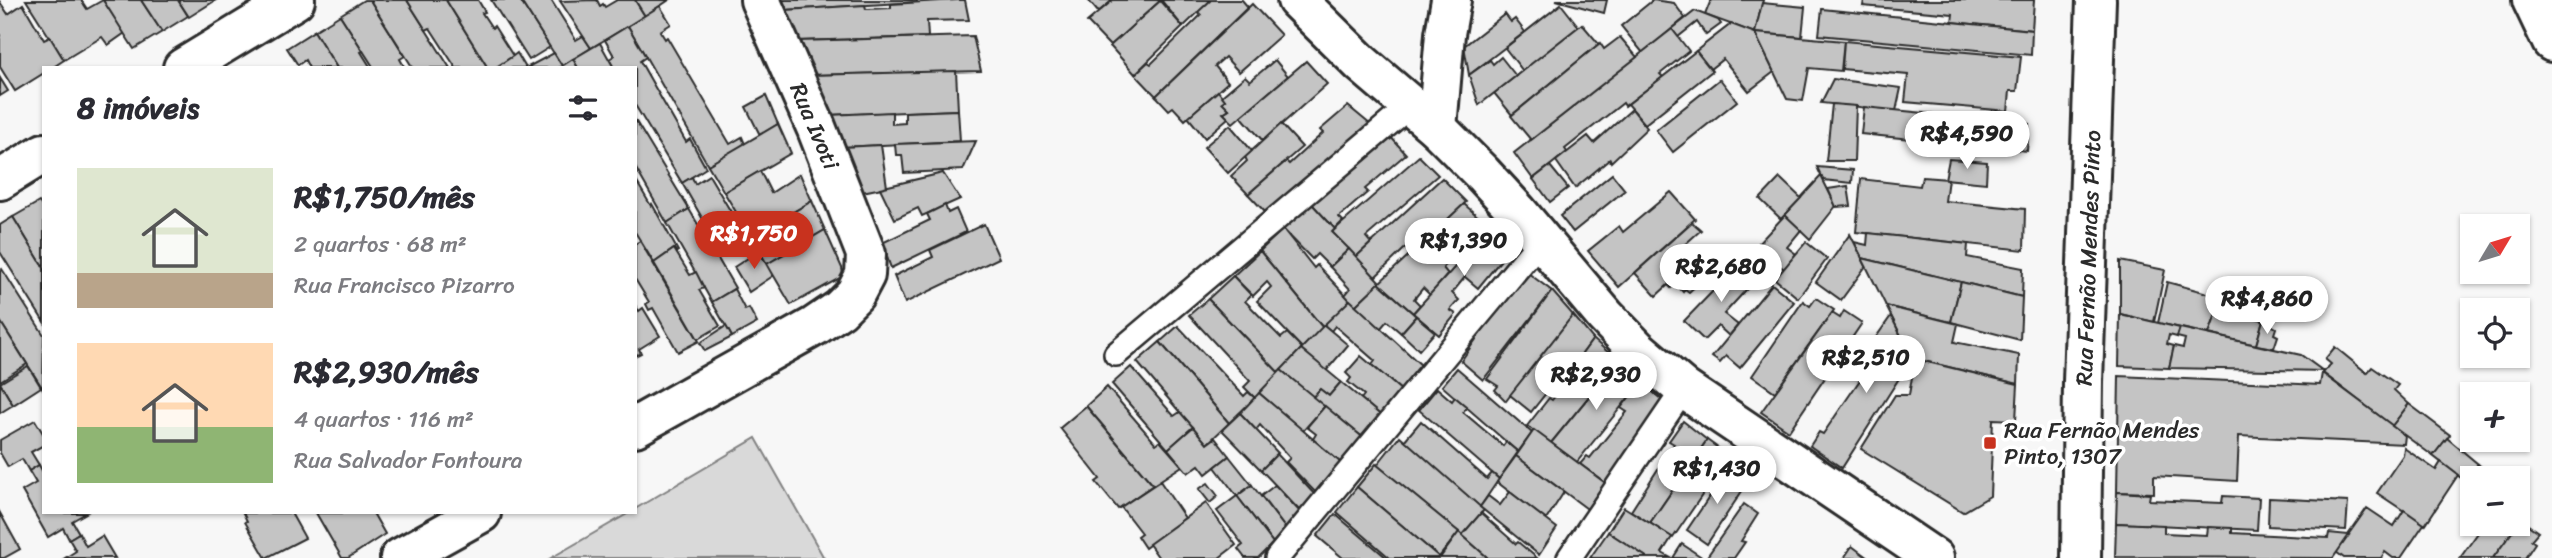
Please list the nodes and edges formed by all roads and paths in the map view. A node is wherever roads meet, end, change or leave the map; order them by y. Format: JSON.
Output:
{"nodes":[{"id":1,"x":295,"y":0,"type":"edge"},
{"id":2,"x":760,"y":0,"type":"edge"},
{"id":3,"x":1297,"y":0,"type":"edge"},
{"id":4,"x":1451,"y":0,"type":"edge"},
{"id":5,"x":2096,"y":0,"type":"edge"},
{"id":6,"x":2532,"y":0,"type":"edge"},
{"id":7,"x":2552,"y":42,"type":"edge"},
{"id":8,"x":186,"y":66,"type":"edge"},
{"id":9,"x":1424,"y":116,"type":"junction"},
{"id":10,"x":42,"y":154,"type":"edge"},
{"id":11,"x":0,"y":180,"type":"edge"},
{"id":12,"x":1541,"y":240,"type":"junction"},
{"id":13,"x":1116,"y":355,"type":"dead end"},
{"id":14,"x":1684,"y":389,"type":"junction"},
{"id":15,"x":637,"y":425,"type":"edge"},
{"id":16,"x":479,"y":514,"type":"edge"},
{"id":17,"x":400,"y":558,"type":"edge"},
{"id":18,"x":1277,"y":558,"type":"edge"},
{"id":19,"x":1569,"y":558,"type":"edge"},
{"id":20,"x":1934,"y":558,"type":"edge"},
{"id":21,"x":2081,"y":558,"type":"edge"}],
"edges":[{"from":1,"to":8,"type":"street"},
{"from":2,"to":15,"type":"street","name":"Rua Ivoti"},
{"from":3,"to":9,"type":"street"},
{"from":4,"to":9,"type":"street"},
{"from":5,"to":21,"type":"street","name":"Rua Fernão Mendes Pinto"},
{"from":6,"to":7,"type":"street"},
{"from":9,"to":12,"type":"street"},
{"from":9,"to":13,"type":"lane"},
{"from":10,"to":11,"type":"street"},
{"from":12,"to":14,"type":"street"},
{"from":12,"to":18,"type":"lane"},
{"from":14,"to":19,"type":"lane"},
{"from":14,"to":20,"type":"street"},
{"from":16,"to":17,"type":"street"}]}
